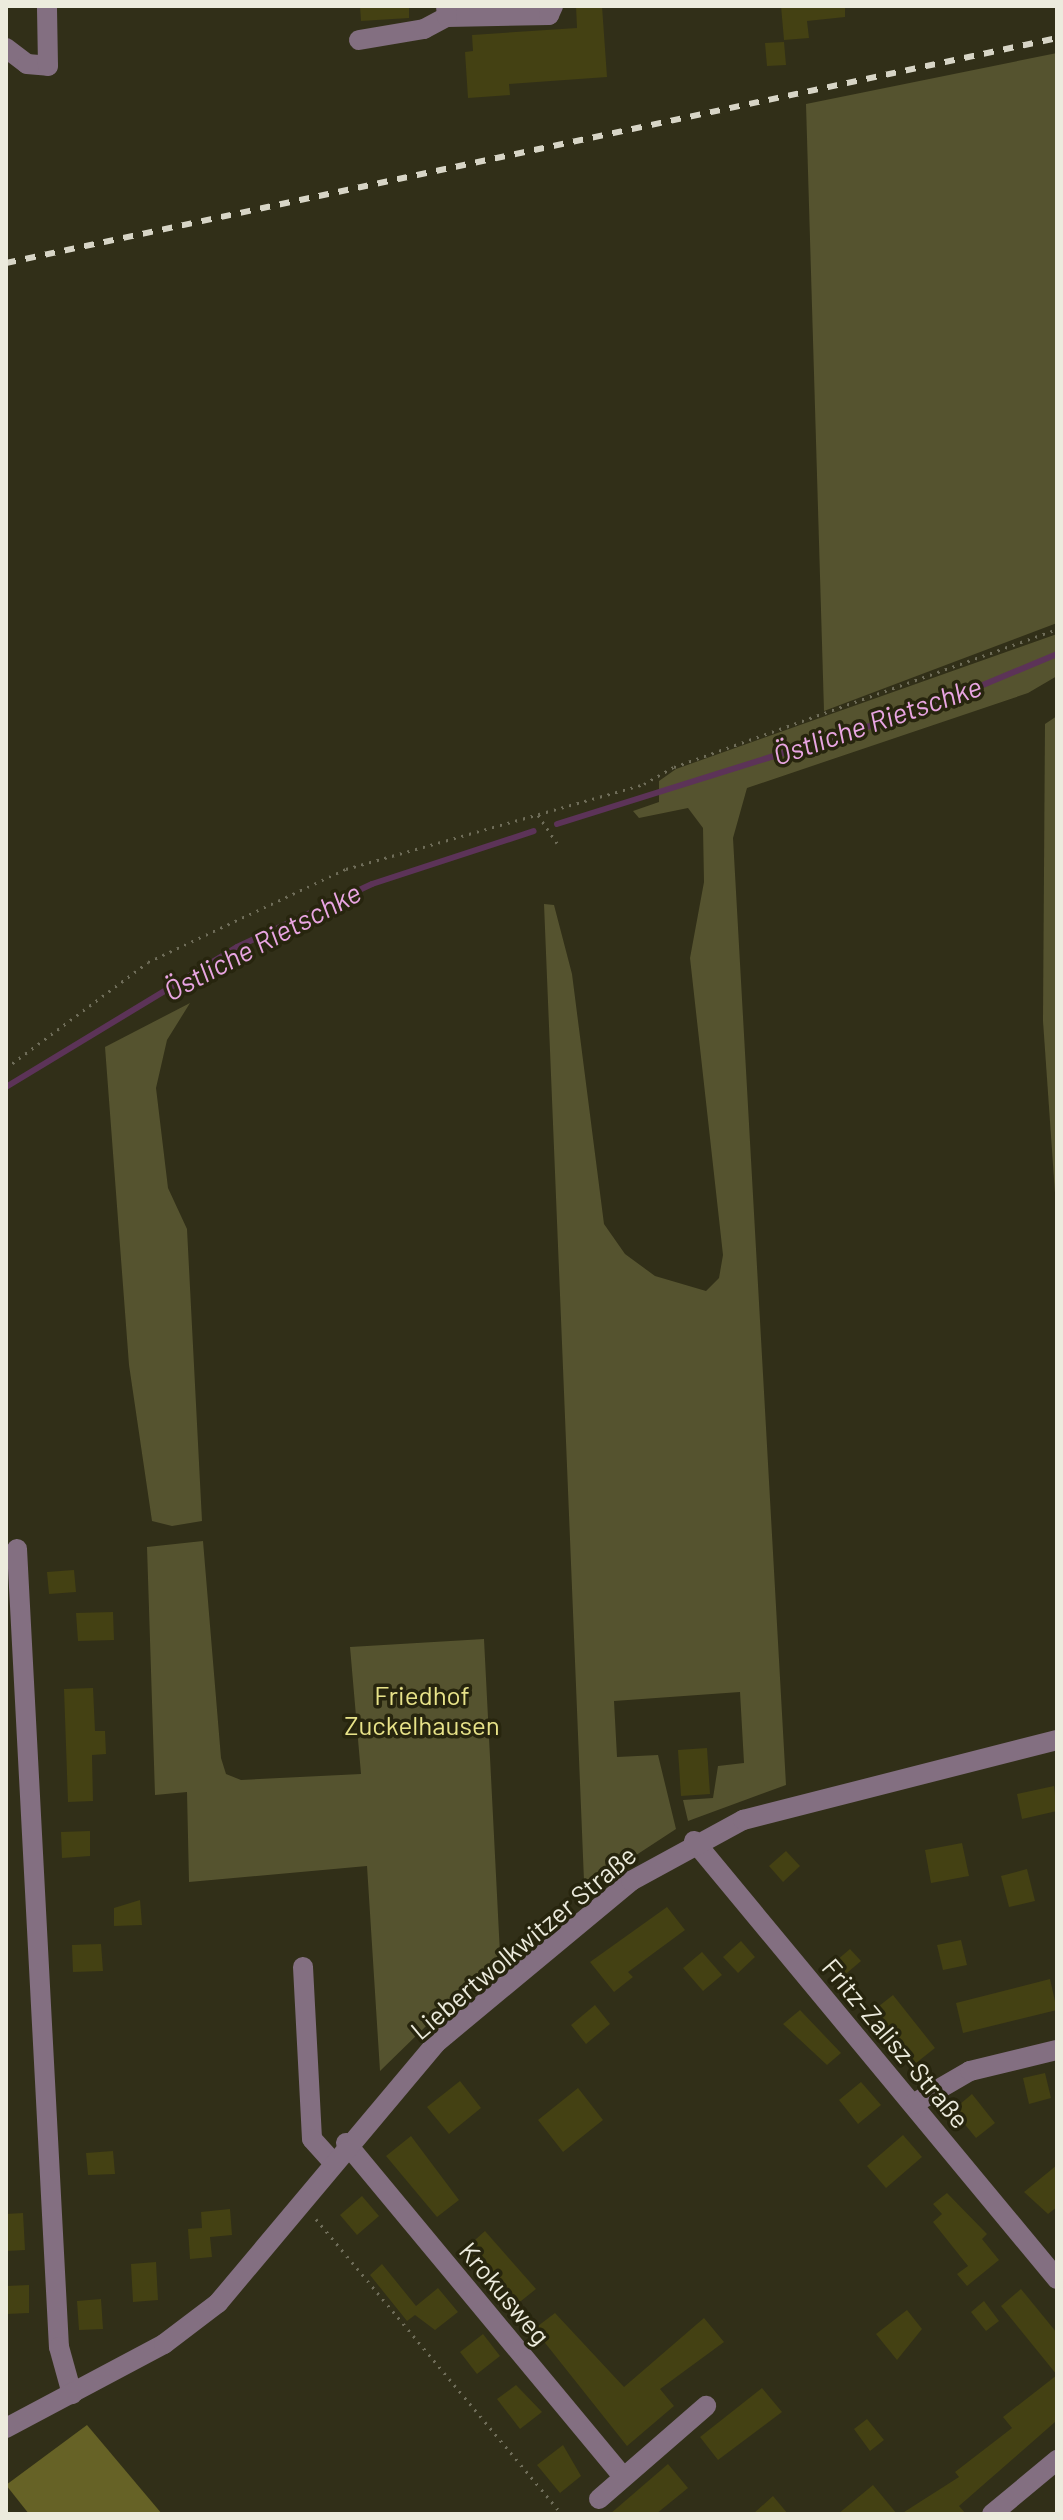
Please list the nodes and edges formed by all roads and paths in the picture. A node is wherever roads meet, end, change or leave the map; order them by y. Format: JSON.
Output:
{"nodes":[{"id":1,"x":47,"y":6,"type":"edge"},
{"id":2,"x":553,"y":6,"type":"edge"},
{"id":3,"x":447,"y":11,"type":"edge"},
{"id":4,"x":359,"y":40,"type":"dead end"},
{"id":5,"x":6,"y":48,"type":"edge"},
{"id":6,"x":1057,"y":629,"type":"edge"},
{"id":7,"x":538,"y":815,"type":"junction"},
{"id":8,"x":557,"y":843,"type":"dead end"},
{"id":9,"x":6,"y":1068,"type":"edge"},
{"id":10,"x":17,"y":1549,"type":"dead end"},
{"id":11,"x":1057,"y":1740,"type":"edge"},
{"id":12,"x":694,"y":1841,"type":"junction"},
{"id":13,"x":303,"y":1967,"type":"dead end"},
{"id":14,"x":1057,"y":2050,"type":"edge"},
{"id":15,"x":913,"y":2104,"type":"junction"},
{"id":16,"x":346,"y":2143,"type":"junction"},
{"id":17,"x":333,"y":2162,"type":"junction"},
{"id":18,"x":302,"y":2206,"type":"junction"},
{"id":19,"x":1057,"y":2279,"type":"edge"},
{"id":20,"x":72,"y":2394,"type":"junction"},
{"id":21,"x":706,"y":2406,"type":"dead end"},
{"id":22,"x":6,"y":2428,"type":"edge"},
{"id":23,"x":1057,"y":2460,"type":"edge"},
{"id":24,"x":623,"y":2477,"type":"junction"},
{"id":25,"x":599,"y":2499,"type":"dead end"},
{"id":26,"x":562,"y":2514,"type":"edge"},
{"id":27,"x":992,"y":2514,"type":"edge"}],
"edges":[{"from":1,"to":5,"type":"street"},
{"from":2,"to":3,"type":"street"},
{"from":3,"to":4,"type":"street"},
{"from":6,"to":7,"type":"path"},
{"from":7,"to":8,"type":"path"},
{"from":7,"to":9,"type":"path"},
{"from":10,"to":20,"type":"street"},
{"from":11,"to":12,"type":"street","name":"Liebertwolkwitzer Straße"},
{"from":12,"to":15,"type":"street","name":"Fritz-Zalisz-Straße"},
{"from":12,"to":16,"type":"street","name":"Liebertwolkwitzer Straße"},
{"from":13,"to":17,"type":"street"},
{"from":14,"to":15,"type":"street"},
{"from":15,"to":19,"type":"street","name":"Fritz-Zalisz-Straße"},
{"from":16,"to":17,"type":"street","name":"Liebertwolkwitzer Straße"},
{"from":16,"to":24,"type":"street","name":"Krokusweg"},
{"from":17,"to":18,"type":"street","name":"Liebertwolkwitzer Straße"},
{"from":18,"to":20,"type":"street","name":"Liebertwolkwitzer Straße"},
{"from":18,"to":26,"type":"path"},
{"from":20,"to":22,"type":"street","name":"Liebertwolkwitzer Straße"},
{"from":21,"to":24,"type":"street"},
{"from":23,"to":27,"type":"street"},
{"from":24,"to":25,"type":"street"}]}
